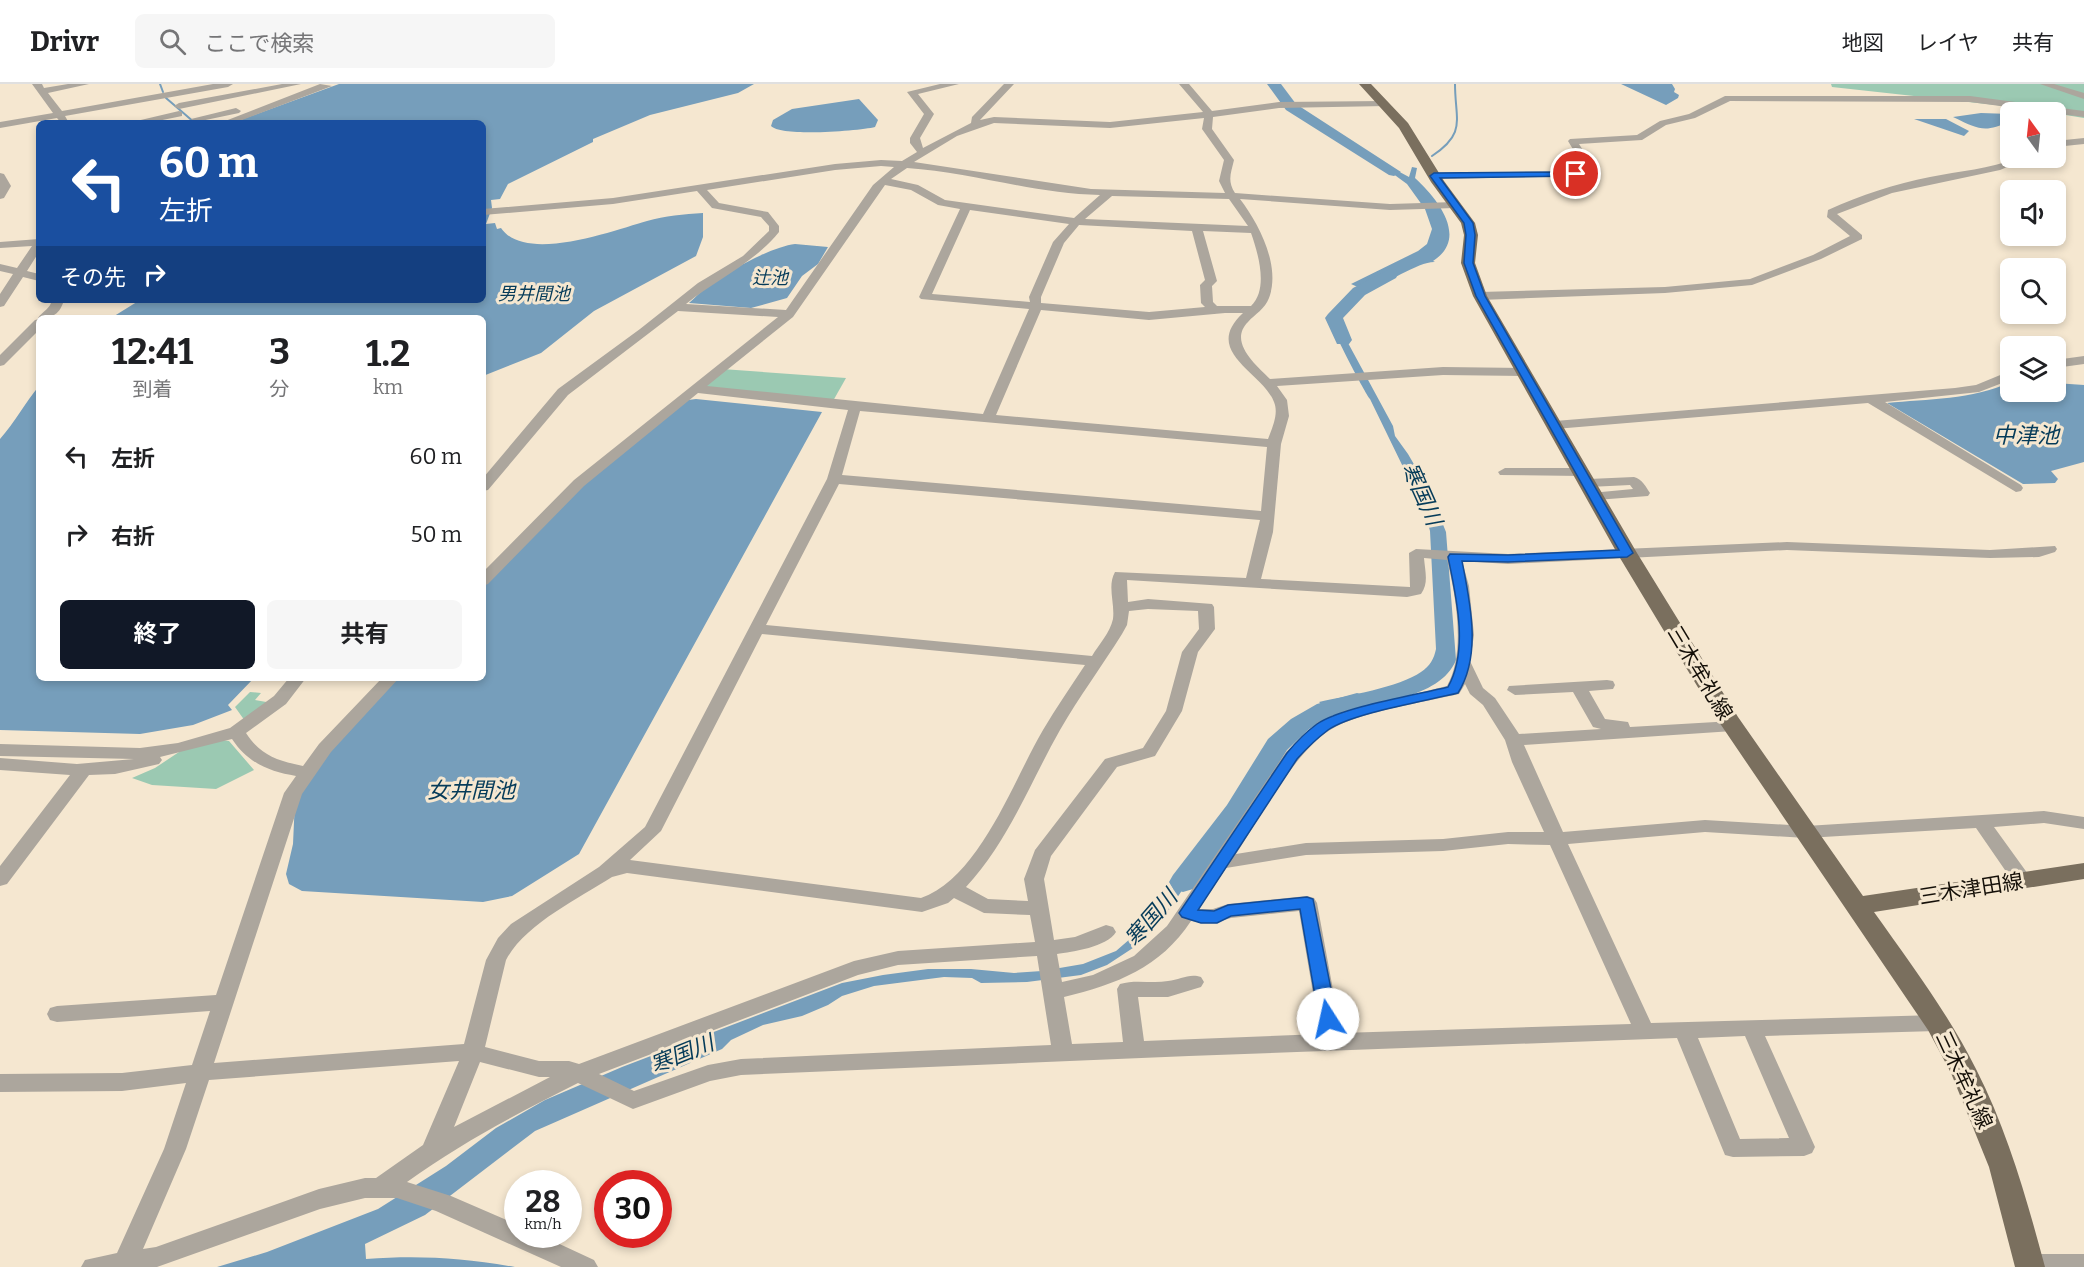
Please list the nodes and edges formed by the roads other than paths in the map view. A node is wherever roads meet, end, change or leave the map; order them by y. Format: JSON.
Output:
{"nodes":[{"id":1,"x":84,"y":84,"type":"edge"},
{"id":2,"x":165,"y":84,"type":"edge"},
{"id":3,"x":228,"y":84,"type":"edge"},
{"id":4,"x":296,"y":84,"type":"edge"},
{"id":5,"x":325,"y":84,"type":"edge"},
{"id":6,"x":954,"y":84,"type":"edge"},
{"id":7,"x":1009,"y":84,"type":"edge"},
{"id":8,"x":1184,"y":84,"type":"edge"},
{"id":9,"x":1365,"y":84,"type":"edge"},
{"id":10,"x":2045,"y":84,"type":"edge"},
{"id":11,"x":40,"y":88,"type":"edge"},
{"id":12,"x":169,"y":95,"type":"junction"},
{"id":13,"x":2084,"y":96,"type":"edge"},
{"id":14,"x":285,"y":101,"type":"junction"},
{"id":15,"x":1383,"y":104,"type":"junction"},
{"id":16,"x":179,"y":110,"type":"junction"},
{"id":17,"x":60,"y":114,"type":"junction"},
{"id":18,"x":1209,"y":114,"type":"junction"},
{"id":19,"x":2084,"y":114,"type":"edge"},
{"id":20,"x":64,"y":120,"type":"edge"},
{"id":21,"x":144,"y":120,"type":"edge"},
{"id":22,"x":196,"y":120,"type":"edge"},
{"id":23,"x":202,"y":120,"type":"edge"},
{"id":24,"x":233,"y":120,"type":"edge"},
{"id":25,"x":976,"y":123,"type":"junction"},
{"id":26,"x":0,"y":125,"type":"edge"},
{"id":27,"x":2084,"y":141,"type":"edge"},
{"id":28,"x":2066,"y":143,"type":"edge"},
{"id":29,"x":924,"y":153,"type":"junction"},
{"id":30,"x":907,"y":164,"type":"junction"},
{"id":31,"x":2000,"y":166,"type":"edge"},
{"id":32,"x":0,"y":176,"type":"edge"},
{"id":33,"x":1434,"y":176,"type":"junction"},
{"id":34,"x":882,"y":182,"type":"junction"},
{"id":35,"x":700,"y":188,"type":"junction"},
{"id":36,"x":1110,"y":192,"type":"junction"},
{"id":37,"x":1231,"y":195,"type":"junction"},
{"id":38,"x":0,"y":196,"type":"edge"},
{"id":39,"x":1448,"y":205,"type":"junction"},
{"id":40,"x":967,"y":206,"type":"junction"},
{"id":41,"x":486,"y":212,"type":"edge"},
{"id":42,"x":1077,"y":221,"type":"junction"},
{"id":43,"x":1197,"y":228,"type":"junction"},
{"id":44,"x":1255,"y":230,"type":"junction"},
{"id":45,"x":36,"y":243,"type":"edge"},
{"id":46,"x":0,"y":245,"type":"edge"},
{"id":47,"x":36,"y":248,"type":"edge"},
{"id":48,"x":0,"y":267,"type":"edge"},
{"id":49,"x":20,"y":272,"type":"junction"},
{"id":50,"x":36,"y":277,"type":"edge"},
{"id":51,"x":1480,"y":296,"type":"junction"},
{"id":52,"x":0,"y":303,"type":"edge"},
{"id":53,"x":57,"y":303,"type":"edge"},
{"id":54,"x":676,"y":307,"type":"junction"},
{"id":55,"x":1036,"y":308,"type":"junction"},
{"id":56,"x":1214,"y":310,"type":"junction"},
{"id":57,"x":1253,"y":310,"type":"junction"},
{"id":58,"x":789,"y":314,"type":"junction"},
{"id":59,"x":48,"y":315,"type":"edge"},
{"id":60,"x":36,"y":326,"type":"edge"},
{"id":61,"x":2084,"y":360,"type":"edge"},
{"id":62,"x":0,"y":362,"type":"edge"},
{"id":63,"x":2066,"y":362,"type":"edge"},
{"id":64,"x":1524,"y":372,"type":"junction"},
{"id":65,"x":2000,"y":380,"type":"edge"},
{"id":66,"x":1268,"y":383,"type":"junction"},
{"id":67,"x":695,"y":389,"type":"junction"},
{"id":68,"x":1871,"y":399,"type":"junction"},
{"id":69,"x":855,"y":407,"type":"junction"},
{"id":70,"x":987,"y":419,"type":"junction"},
{"id":71,"x":1555,"y":425,"type":"junction"},
{"id":72,"x":1274,"y":444,"type":"junction"},
{"id":73,"x":1505,"y":472,"type":"dead end"},
{"id":74,"x":834,"y":479,"type":"junction"},
{"id":75,"x":486,"y":483,"type":"edge"},
{"id":76,"x":1589,"y":484,"type":"junction"},
{"id":77,"x":2016,"y":488,"type":"dead end"},
{"id":78,"x":1268,"y":516,"type":"junction"},
{"id":79,"x":2050,"y":549,"type":"dead end"},
{"id":80,"x":1627,"y":553,"type":"junction"},
{"id":81,"x":1455,"y":557,"type":"junction"},
{"id":82,"x":486,"y":578,"type":"edge"},
{"id":83,"x":1252,"y":583,"type":"junction"},
{"id":84,"x":1121,"y":607,"type":"junction"},
{"id":85,"x":756,"y":629,"type":"junction"},
{"id":86,"x":1096,"y":661,"type":"junction"},
{"id":87,"x":1462,"y":661,"type":"junction"},
{"id":88,"x":296,"y":681,"type":"edge"},
{"id":89,"x":388,"y":681,"type":"edge"},
{"id":90,"x":1607,"y":685,"type":"dead end"},
{"id":91,"x":1578,"y":687,"type":"junction"},
{"id":92,"x":1515,"y":690,"type":"dead end"},
{"id":93,"x":1730,"y":723,"type":"junction"},
{"id":94,"x":237,"y":732,"type":"junction"},
{"id":95,"x":1514,"y":740,"type":"junction"},
{"id":96,"x":178,"y":748,"type":"junction"},
{"id":97,"x":0,"y":750,"type":"edge"},
{"id":98,"x":0,"y":764,"type":"edge"},
{"id":99,"x":83,"y":771,"type":"junction"},
{"id":100,"x":306,"y":772,"type":"junction"},
{"id":101,"x":1981,"y":822,"type":"junction"},
{"id":102,"x":2084,"y":824,"type":"edge"},
{"id":103,"x":1806,"y":832,"type":"junction"},
{"id":104,"x":1558,"y":838,"type":"junction"},
{"id":105,"x":1219,"y":863,"type":"junction"},
{"id":106,"x":2084,"y":871,"type":"edge"},
{"id":107,"x":605,"y":872,"type":"junction"},
{"id":108,"x":0,"y":879,"type":"edge"},
{"id":109,"x":2023,"y":881,"type":"junction"},
{"id":110,"x":954,"y":889,"type":"junction"},
{"id":111,"x":1858,"y":906,"type":"junction"},
{"id":112,"x":1040,"y":909,"type":"junction"},
{"id":113,"x":1187,"y":913,"type":"junction"},
{"id":114,"x":1106,"y":932,"type":"dead end"},
{"id":115,"x":1048,"y":952,"type":"junction"},
{"id":116,"x":1194,"y":982,"type":"dead end"},
{"id":117,"x":1054,"y":989,"type":"junction"},
{"id":118,"x":225,"y":1002,"type":"junction"},
{"id":119,"x":57,"y":1014,"type":"dead end"},
{"id":120,"x":1937,"y":1023,"type":"junction"},
{"id":121,"x":1751,"y":1027,"type":"junction"},
{"id":122,"x":1684,"y":1029,"type":"junction"},
{"id":123,"x":1644,"y":1030,"type":"junction"},
{"id":124,"x":1332,"y":1042,"type":"junction"},
{"id":125,"x":1135,"y":1051,"type":"junction"},
{"id":126,"x":473,"y":1052,"type":"junction"},
{"id":127,"x":1063,"y":1052,"type":"junction"},
{"id":128,"x":203,"y":1072,"type":"junction"},
{"id":129,"x":583,"y":1076,"type":"junction"},
{"id":130,"x":0,"y":1083,"type":"edge"},
{"id":131,"x":431,"y":1152,"type":"junction"},
{"id":132,"x":388,"y":1188,"type":"junction"},
{"id":133,"x":2084,"y":1264,"type":"edge"},
{"id":134,"x":123,"y":1265,"type":"edge"},
{"id":135,"x":2030,"y":1265,"type":"edge"},
{"id":136,"x":93,"y":1267,"type":"edge"},
{"id":137,"x":586,"y":1267,"type":"edge"}],
"edges":[{"from":1,"to":11,"type":"street"},
{"from":2,"to":12,"type":"street"},
{"from":3,"to":12,"type":"street"},
{"from":4,"to":16,"type":"street"},
{"from":5,"to":14,"type":"street"},
{"from":6,"to":29,"type":"street"},
{"from":7,"to":25,"type":"street"},
{"from":8,"to":18,"type":"street"},
{"from":9,"to":15,"type":"main road","name":"三木牟礼線"},
{"from":10,"to":13,"type":"street"},
{"from":11,"to":17,"type":"street"},
{"from":12,"to":16,"type":"street"},
{"from":12,"to":17,"type":"street"},
{"from":14,"to":23,"type":"street"},
{"from":14,"to":24,"type":"street"},
{"from":15,"to":18,"type":"street"},
{"from":15,"to":33,"type":"main road","name":"三木牟礼線"},
{"from":16,"to":21,"type":"street"},
{"from":16,"to":22,"type":"street"},
{"from":17,"to":20,"type":"street"},
{"from":17,"to":26,"type":"street"},
{"from":18,"to":25,"type":"street"},
{"from":18,"to":37,"type":"street"},
{"from":19,"to":33,"type":"street"},
{"from":25,"to":29,"type":"street"},
{"from":27,"to":28,"type":"street"},
{"from":29,"to":30,"type":"street"},
{"from":30,"to":34,"type":"street"},
{"from":30,"to":35,"type":"street"},
{"from":30,"to":36,"type":"street"},
{"from":31,"to":51,"type":"street"},
{"from":32,"to":38,"type":"street"},
{"from":33,"to":39,"type":"main road","name":"三木牟礼線"},
{"from":34,"to":40,"type":"street"},
{"from":34,"to":58,"type":"street"},
{"from":35,"to":41,"type":"street"},
{"from":35,"to":54,"type":"street"},
{"from":36,"to":37,"type":"street"},
{"from":36,"to":42,"type":"street"},
{"from":37,"to":39,"type":"street"},
{"from":37,"to":44,"type":"street"},
{"from":39,"to":51,"type":"main road","name":"三木牟礼線"},
{"from":40,"to":42,"type":"street"},
{"from":40,"to":55,"type":"street"},
{"from":42,"to":43,"type":"street"},
{"from":42,"to":55,"type":"street"},
{"from":43,"to":44,"type":"street"},
{"from":43,"to":56,"type":"street"},
{"from":44,"to":57,"type":"street"},
{"from":45,"to":46,"type":"street"},
{"from":47,"to":49,"type":"street"},
{"from":48,"to":49,"type":"street"},
{"from":49,"to":50,"type":"street"},
{"from":49,"to":52,"type":"street"},
{"from":51,"to":64,"type":"main road","name":"三木牟礼線"},
{"from":53,"to":59,"type":"street"},
{"from":54,"to":58,"type":"street"},
{"from":54,"to":75,"type":"street"},
{"from":55,"to":56,"type":"street"},
{"from":55,"to":70,"type":"street"},
{"from":56,"to":57,"type":"street"},
{"from":57,"to":66,"type":"street"},
{"from":58,"to":67,"type":"street"},
{"from":60,"to":62,"type":"street"},
{"from":61,"to":63,"type":"street"},
{"from":64,"to":66,"type":"street"},
{"from":64,"to":71,"type":"main road","name":"三木牟礼線"},
{"from":65,"to":68,"type":"street"},
{"from":66,"to":72,"type":"street"},
{"from":67,"to":69,"type":"street"},
{"from":67,"to":82,"type":"street"},
{"from":68,"to":71,"type":"street"},
{"from":68,"to":77,"type":"street"},
{"from":69,"to":70,"type":"street"},
{"from":69,"to":74,"type":"street"},
{"from":70,"to":72,"type":"street"},
{"from":71,"to":76,"type":"main road","name":"三木牟礼線"},
{"from":72,"to":78,"type":"street"},
{"from":73,"to":76,"type":"street"},
{"from":74,"to":78,"type":"street"},
{"from":74,"to":85,"type":"street"},
{"from":76,"to":80,"type":"main road","name":"三木牟礼線"},
{"from":78,"to":83,"type":"street"},
{"from":79,"to":80,"type":"street"},
{"from":80,"to":81,"type":"street"},
{"from":80,"to":93,"type":"main road","name":"三木牟礼線"},
{"from":81,"to":83,"type":"street"},
{"from":81,"to":87,"type":"street"},
{"from":83,"to":84,"type":"street"},
{"from":84,"to":86,"type":"street"},
{"from":84,"to":112,"type":"street"},
{"from":85,"to":86,"type":"street"},
{"from":85,"to":107,"type":"street"},
{"from":86,"to":110,"type":"street"},
{"from":87,"to":95,"type":"street"},
{"from":87,"to":105,"type":"street"},
{"from":88,"to":94,"type":"street"},
{"from":89,"to":100,"type":"street"},
{"from":90,"to":91,"type":"street"},
{"from":91,"to":92,"type":"street"},
{"from":91,"to":93,"type":"street"},
{"from":93,"to":95,"type":"street"},
{"from":93,"to":103,"type":"main road","name":"三木牟礼線"},
{"from":94,"to":96,"type":"street"},
{"from":94,"to":100,"type":"street"},
{"from":95,"to":104,"type":"street"},
{"from":96,"to":97,"type":"street"},
{"from":96,"to":99,"type":"street"},
{"from":98,"to":99,"type":"street"},
{"from":99,"to":108,"type":"street"},
{"from":100,"to":118,"type":"street"},
{"from":101,"to":102,"type":"street"},
{"from":101,"to":103,"type":"street"},
{"from":101,"to":109,"type":"street"},
{"from":103,"to":104,"type":"street"},
{"from":103,"to":111,"type":"main road","name":"三木牟礼線"},
{"from":104,"to":105,"type":"street"},
{"from":104,"to":123,"type":"street"},
{"from":105,"to":113,"type":"street"},
{"from":106,"to":109,"type":"main road","name":"三木津田線"},
{"from":107,"to":110,"type":"street"},
{"from":107,"to":126,"type":"street"},
{"from":109,"to":111,"type":"main road","name":"三木津田線"},
{"from":110,"to":112,"type":"street"},
{"from":111,"to":120,"type":"main road","name":"三木牟礼線"},
{"from":112,"to":115,"type":"street"},
{"from":113,"to":117,"type":"street"},
{"from":113,"to":124,"type":"street"},
{"from":114,"to":115,"type":"street"},
{"from":115,"to":117,"type":"street"},
{"from":115,"to":129,"type":"street"},
{"from":116,"to":125,"type":"street"},
{"from":117,"to":127,"type":"street"},
{"from":118,"to":119,"type":"street"},
{"from":118,"to":128,"type":"street"},
{"from":120,"to":121,"type":"street"},
{"from":120,"to":135,"type":"main road","name":"三木牟礼線"},
{"from":121,"to":122,"type":"street"},
{"from":121,"to":122,"type":"street"},
{"from":122,"to":123,"type":"street"},
{"from":123,"to":124,"type":"street"},
{"from":124,"to":125,"type":"street"},
{"from":125,"to":127,"type":"street"},
{"from":126,"to":128,"type":"street"},
{"from":126,"to":129,"type":"street"},
{"from":126,"to":131,"type":"street"},
{"from":127,"to":129,"type":"street"},
{"from":128,"to":130,"type":"street"},
{"from":128,"to":134,"type":"street"},
{"from":129,"to":131,"type":"street"},
{"from":131,"to":132,"type":"street"},
{"from":132,"to":134,"type":"street"},
{"from":132,"to":137,"type":"street"},
{"from":133,"to":135,"type":"street"},
{"from":134,"to":136,"type":"street"}]}
